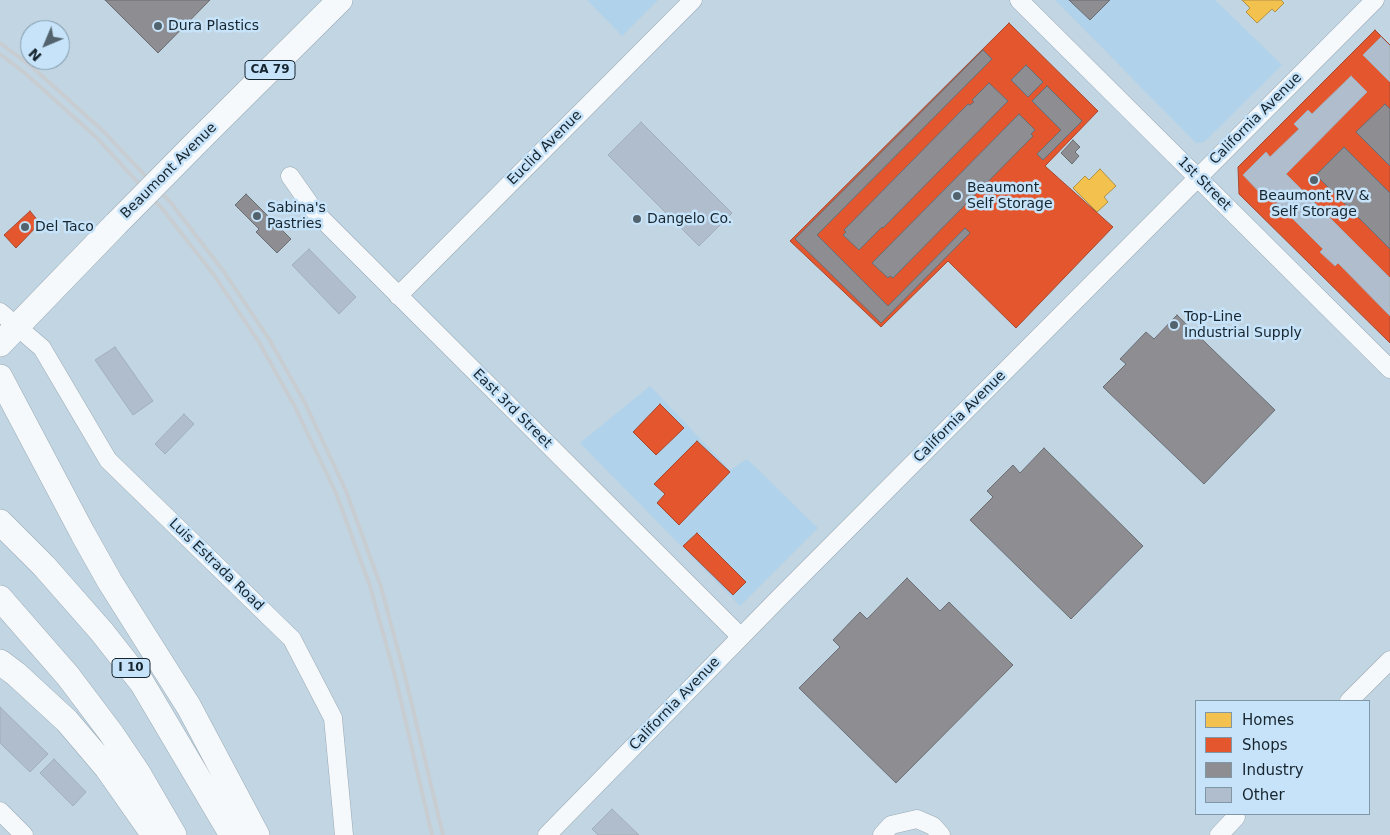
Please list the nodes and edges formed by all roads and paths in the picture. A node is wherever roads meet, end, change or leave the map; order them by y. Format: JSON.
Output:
{"nodes":[{"id":1,"x":340,"y":0,"type":"edge"},
{"id":2,"x":693,"y":0,"type":"edge"},
{"id":3,"x":1019,"y":0,"type":"edge"},
{"id":4,"x":1375,"y":0,"type":"edge"},
{"id":5,"x":290,"y":176,"type":"dead end"},
{"id":6,"x":1198,"y":177,"type":"junction"},
{"id":7,"x":398,"y":296,"type":"junction"},
{"id":8,"x":8,"y":319,"type":"edge"},
{"id":9,"x":0,"y":344,"type":"edge"},
{"id":10,"x":1390,"y":369,"type":"edge"},
{"id":11,"x":0,"y":377,"type":"edge"},
{"id":12,"x":0,"y":522,"type":"edge"},
{"id":13,"x":0,"y":598,"type":"edge"},
{"id":14,"x":741,"y":637,"type":"junction"},
{"id":15,"x":1390,"y":660,"type":"edge"},
{"id":16,"x":0,"y":662,"type":"edge"},
{"id":17,"x":1350,"y":700,"type":"edge"},
{"id":18,"x":0,"y":811,"type":"edge"},
{"id":19,"x":1236,"y":817,"type":"dead end"},
{"id":20,"x":24,"y":835,"type":"edge"},
{"id":21,"x":154,"y":835,"type":"edge"},
{"id":22,"x":174,"y":835,"type":"edge"},
{"id":23,"x":232,"y":835,"type":"edge"},
{"id":24,"x":257,"y":835,"type":"edge"},
{"id":25,"x":344,"y":835,"type":"edge"},
{"id":26,"x":547,"y":835,"type":"edge"},
{"id":27,"x":882,"y":835,"type":"edge"},
{"id":28,"x":941,"y":835,"type":"edge"},
{"id":29,"x":1219,"y":835,"type":"edge"}],
"edges":[{"from":1,"to":8,"type":"highway","name":"Beaumont Avenue","number":"CA 79","bridge":true},
{"from":2,"to":7,"type":"street","name":"Euclid Avenue"},
{"from":3,"to":6,"type":"street","name":"1st Street"},
{"from":4,"to":6,"type":"street","name":"California Avenue"},
{"from":5,"to":7,"type":"street","name":"East 3rd Street"},
{"from":6,"to":10,"type":"street","name":"1st Street"},
{"from":6,"to":14,"type":"street","name":"California Avenue"},
{"from":7,"to":14,"type":"street","name":"East 3rd Street"},
{"from":8,"to":9,"type":"highway","name":"Beaumont Avenue","number":"CA 79"},
{"from":8,"to":25,"type":"street","name":"Luis Estrada Road"},
{"from":11,"to":24,"type":"highway"},
{"from":12,"to":23,"type":"highway","number":"I 10"},
{"from":13,"to":22,"type":"highway"},
{"from":14,"to":26,"type":"street","name":"California Avenue"},
{"from":15,"to":17,"type":"street"},
{"from":16,"to":21,"type":"highway"},
{"from":18,"to":20,"type":"street"},
{"from":19,"to":29,"type":"street"},
{"from":27,"to":28,"type":"street"}]}
